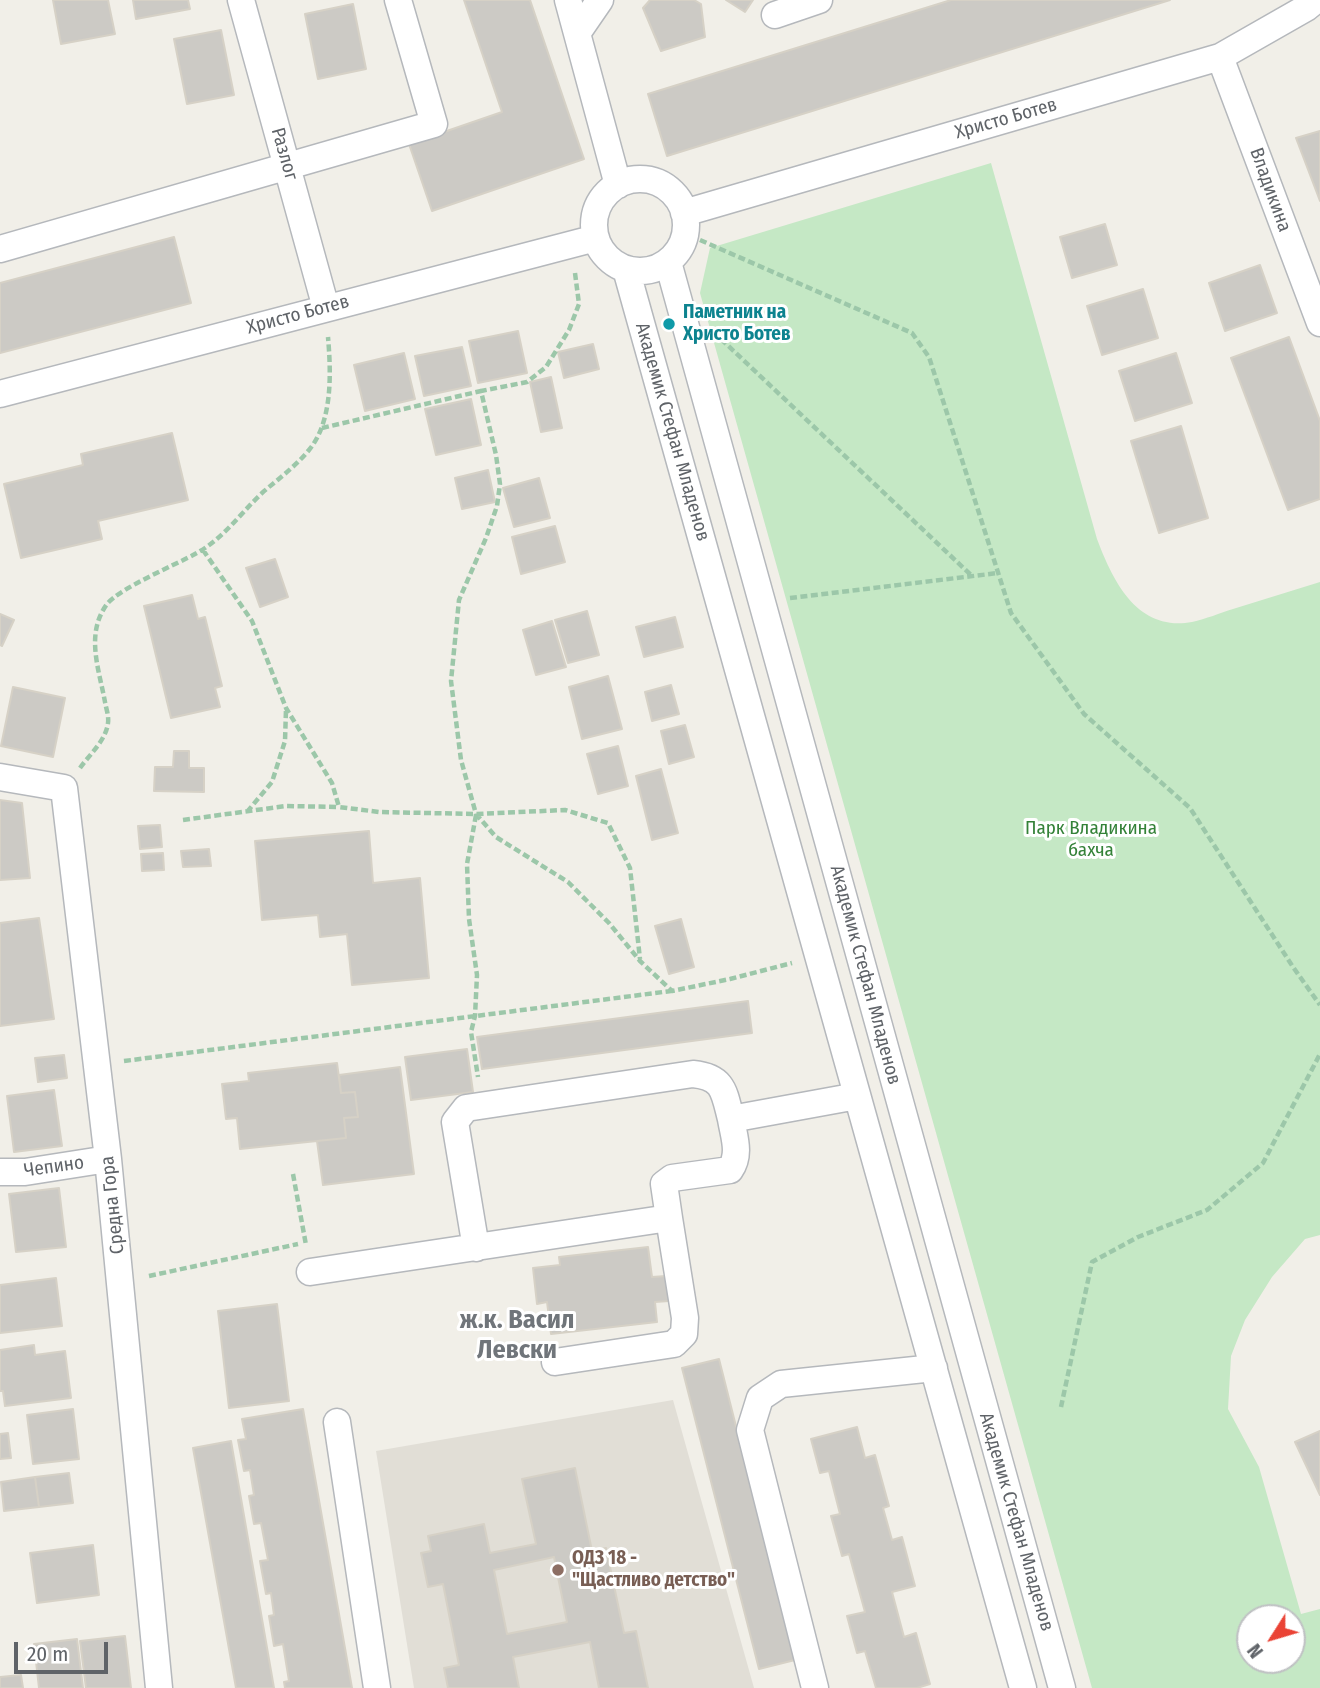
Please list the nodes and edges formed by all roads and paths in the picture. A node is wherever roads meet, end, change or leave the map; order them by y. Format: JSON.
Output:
{"nodes":[{"id":1,"x":241,"y":0,"type":"edge"},
{"id":2,"x":398,"y":0,"type":"edge"},
{"id":3,"x":568,"y":0,"type":"edge"},
{"id":4,"x":600,"y":0,"type":"edge"},
{"id":5,"x":819,"y":0,"type":"edge"},
{"id":6,"x":1316,"y":0,"type":"edge"},
{"id":7,"x":775,"y":15,"type":"dead end"},
{"id":8,"x":578,"y":32,"type":"junction"},
{"id":9,"x":1220,"y":57,"type":"junction"},
{"id":10,"x":288,"y":166,"type":"junction"},
{"id":11,"x":618,"y":185,"type":"junction"},
{"id":12,"x":685,"y":223,"type":"junction"},
{"id":13,"x":584,"y":241,"type":"junction"},
{"id":14,"x":0,"y":249,"type":"edge"},
{"id":15,"x":668,"y":262,"type":"junction"},
{"id":16,"x":626,"y":269,"type":"junction"},
{"id":17,"x":326,"y":308,"type":"junction"},
{"id":18,"x":1320,"y":323,"type":"edge"},
{"id":19,"x":718,"y":336,"type":"dead end"},
{"id":20,"x":481,"y":391,"type":"junction"},
{"id":21,"x":0,"y":394,"type":"edge"},
{"id":22,"x":322,"y":428,"type":"junction"},
{"id":23,"x":203,"y":550,"type":"junction"},
{"id":24,"x":998,"y":573,"type":"junction"},
{"id":25,"x":972,"y":576,"type":"junction"},
{"id":26,"x":762,"y":602,"type":"junction"},
{"id":27,"x":286,"y":708,"type":"junction"},
{"id":28,"x":0,"y":778,"type":"edge"},
{"id":29,"x":64,"y":788,"type":"junction"},
{"id":30,"x":339,"y":807,"type":"junction"},
{"id":31,"x":247,"y":812,"type":"junction"},
{"id":32,"x":476,"y":814,"type":"junction"},
{"id":33,"x":183,"y":820,"type":"dead end"},
{"id":34,"x":818,"y":956,"type":"junction"},
{"id":35,"x":640,"y":961,"type":"junction"},
{"id":36,"x":672,"y":991,"type":"junction"},
{"id":37,"x":1320,"y":1005,"type":"edge"},
{"id":38,"x":475,"y":1016,"type":"junction"},
{"id":39,"x":1320,"y":1054,"type":"edge"},
{"id":40,"x":97,"y":1064,"type":"junction"},
{"id":41,"x":479,"y":1089,"type":"dead end"},
{"id":42,"x":857,"y":1096,"type":"junction"},
{"id":43,"x":731,"y":1119,"type":"junction"},
{"id":44,"x":108,"y":1159,"type":"junction"},
{"id":45,"x":0,"y":1172,"type":"edge"},
{"id":46,"x":293,"y":1174,"type":"dead end"},
{"id":47,"x":669,"y":1218,"type":"junction"},
{"id":48,"x":305,"y":1243,"type":"junction"},
{"id":49,"x":476,"y":1248,"type":"junction"},
{"id":50,"x":310,"y":1272,"type":"joint"},
{"id":51,"x":120,"y":1282,"type":"junction"},
{"id":52,"x":555,"y":1362,"type":"dead end"},
{"id":53,"x":934,"y":1368,"type":"junction"},
{"id":54,"x":1061,"y":1407,"type":"dead end"},
{"id":55,"x":337,"y":1422,"type":"dead end"},
{"id":56,"x":159,"y":1688,"type":"edge"},
{"id":57,"x":377,"y":1688,"type":"edge"},
{"id":58,"x":815,"y":1688,"type":"edge"},
{"id":59,"x":1023,"y":1688,"type":"edge"},
{"id":60,"x":1062,"y":1688,"type":"edge"}],
"edges":[{"from":1,"to":10,"type":"street","name":"Разлог"},
{"from":2,"to":10,"type":"street"},
{"from":3,"to":8,"type":"street"},
{"from":4,"to":8,"type":"street"},
{"from":5,"to":7,"type":"street"},
{"from":6,"to":9,"type":"street","name":"Христо Ботев"},
{"from":8,"to":11,"type":"street"},
{"from":9,"to":12,"type":"street","name":"Христо Ботев"},
{"from":9,"to":18,"type":"street","name":"Владикина"},
{"from":10,"to":14,"type":"street"},
{"from":10,"to":17,"type":"street","name":"Разлог"},
{"from":11,"to":12,"type":"street"},
{"from":11,"to":13,"type":"street"},
{"from":12,"to":15,"type":"street"},
{"from":12,"to":24,"type":"path"},
{"from":13,"to":16,"type":"street"},
{"from":13,"to":17,"type":"street","name":"Христо Ботев"},
{"from":13,"to":20,"type":"path"},
{"from":15,"to":16,"type":"street"},
{"from":15,"to":26,"type":"street","name":"Академик Стефан Младенов"},
{"from":16,"to":34,"type":"street","name":"Академик Стефан Младенов"},
{"from":17,"to":21,"type":"street","name":"Христо Ботев"},
{"from":17,"to":22,"type":"path"},
{"from":19,"to":25,"type":"path"},
{"from":20,"to":22,"type":"path"},
{"from":20,"to":32,"type":"path"},
{"from":22,"to":23,"type":"path"},
{"from":23,"to":27,"type":"path"},
{"from":23,"to":29,"type":"path"},
{"from":24,"to":25,"type":"path"},
{"from":24,"to":37,"type":"path"},
{"from":25,"to":26,"type":"path"},
{"from":26,"to":60,"type":"street","name":"Академик Стефан Младенов"},
{"from":27,"to":30,"type":"path"},
{"from":27,"to":31,"type":"path"},
{"from":28,"to":29,"type":"street"},
{"from":29,"to":40,"type":"street","name":"Средна Гора"},
{"from":30,"to":31,"type":"path"},
{"from":30,"to":32,"type":"path"},
{"from":31,"to":33,"type":"path"},
{"from":32,"to":35,"type":"path"},
{"from":32,"to":35,"type":"path"},
{"from":32,"to":38,"type":"path"},
{"from":34,"to":36,"type":"path"},
{"from":34,"to":42,"type":"street","name":"Академик Стефан Младенов"},
{"from":35,"to":36,"type":"path"},
{"from":36,"to":38,"type":"path"},
{"from":38,"to":40,"type":"path"},
{"from":38,"to":41,"type":"path"},
{"from":39,"to":54,"type":"path"},
{"from":40,"to":44,"type":"street","name":"Средна Гора"},
{"from":42,"to":43,"type":"street"},
{"from":42,"to":53,"type":"street","name":"Академик Стефан Младенов"},
{"from":43,"to":47,"type":"street"},
{"from":43,"to":49,"type":"street"},
{"from":44,"to":45,"type":"street","name":"Чепино"},
{"from":44,"to":51,"type":"street","name":"Средна Гора"},
{"from":46,"to":48,"type":"path"},
{"from":47,"to":49,"type":"street"},
{"from":47,"to":52,"type":"street"},
{"from":48,"to":50,"type":"path"},
{"from":48,"to":51,"type":"path"},
{"from":49,"to":50,"type":"street"},
{"from":51,"to":56,"type":"street","name":"Средна Гора"},
{"from":53,"to":58,"type":"street"},
{"from":53,"to":59,"type":"street","name":"Академик Стефан Младенов"},
{"from":55,"to":57,"type":"street"}]}
